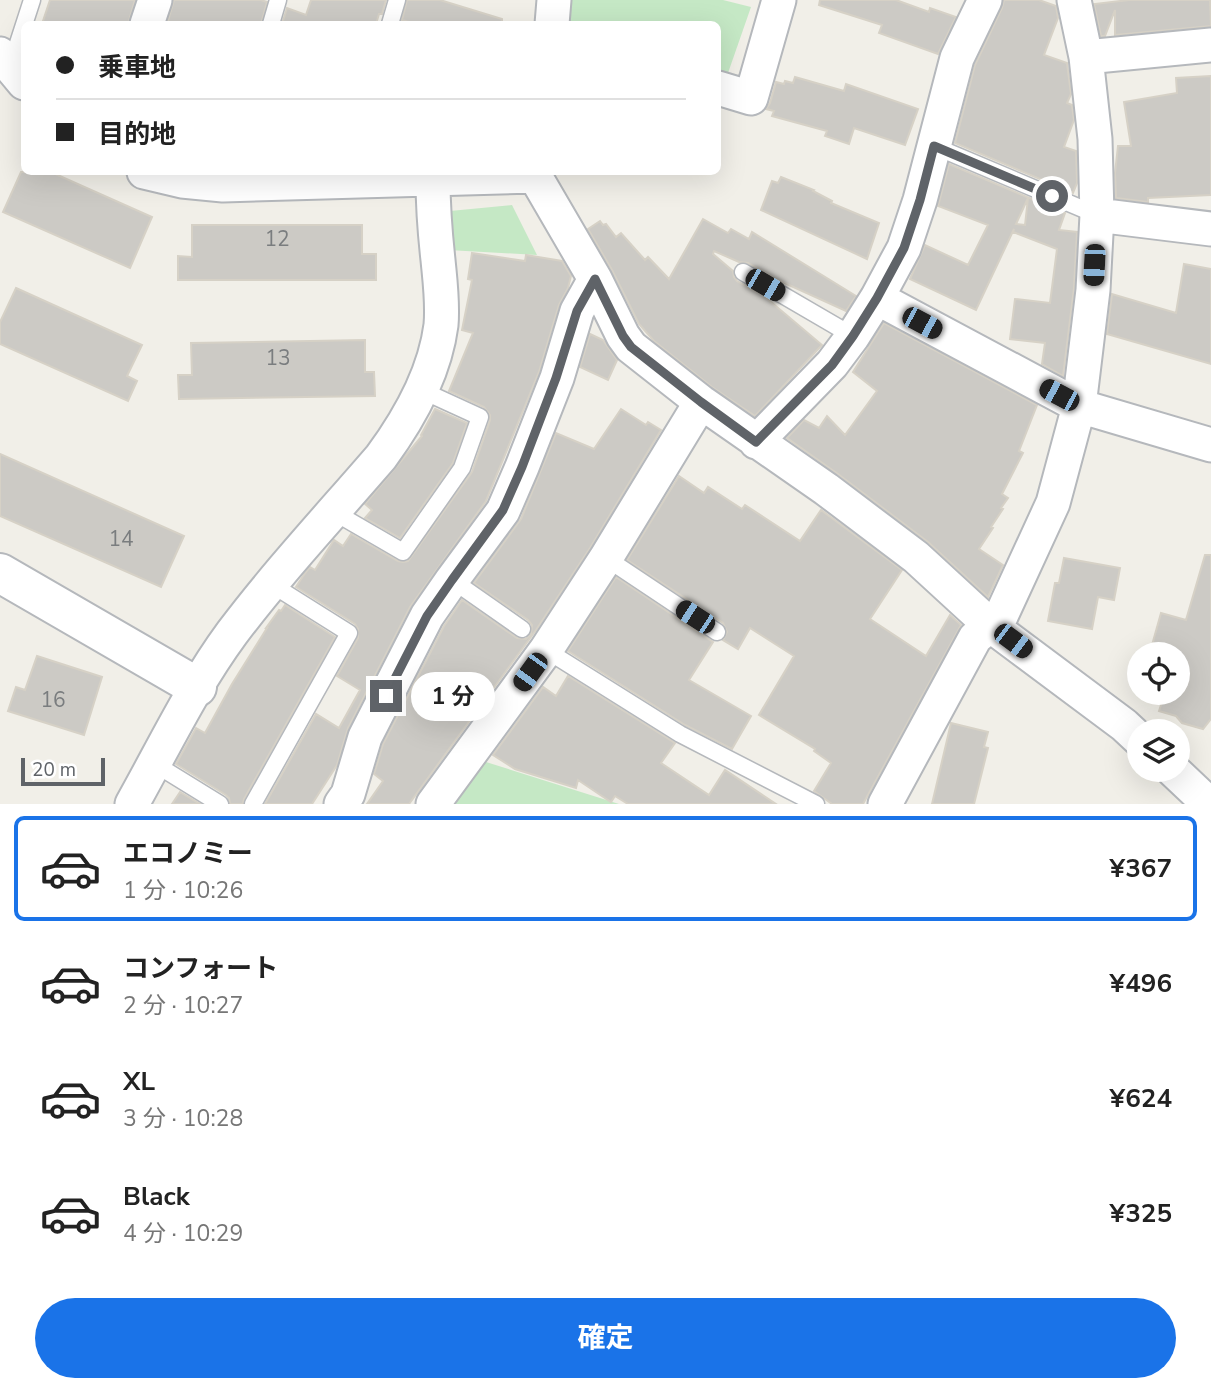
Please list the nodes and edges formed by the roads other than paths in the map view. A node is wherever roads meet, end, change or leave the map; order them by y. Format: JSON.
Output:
{"nodes":[{"id":1,"x":32,"y":0,"type":"edge"},
{"id":2,"x":155,"y":0,"type":"edge"},
{"id":3,"x":278,"y":0,"type":"edge"},
{"id":4,"x":397,"y":0,"type":"edge"},
{"id":5,"x":554,"y":0,"type":"edge"},
{"id":6,"x":779,"y":0,"type":"edge"},
{"id":7,"x":1074,"y":0,"type":"edge"},
{"id":8,"x":977,"y":2,"type":"edge"},
{"id":9,"x":26,"y":21,"type":"edge"},
{"id":10,"x":149,"y":21,"type":"edge"},
{"id":11,"x":272,"y":21,"type":"edge"},
{"id":12,"x":391,"y":21,"type":"edge"},
{"id":13,"x":552,"y":21,"type":"edge"},
{"id":14,"x":21,"y":37,"type":"edge"},
{"id":15,"x":1211,"y":45,"type":"edge"},
{"id":16,"x":1086,"y":57,"type":"junction"},
{"id":17,"x":12,"y":67,"type":"edge"},
{"id":18,"x":721,"y":89,"type":"edge"},
{"id":19,"x":934,"y":146,"type":"junction"},
{"id":20,"x":157,"y":175,"type":"edge"},
{"id":21,"x":515,"y":175,"type":"edge"},
{"id":22,"x":537,"y":175,"type":"edge"},
{"id":23,"x":349,"y":177,"type":"edge"},
{"id":24,"x":224,"y":178,"type":"edge"},
{"id":25,"x":433,"y":179,"type":"junction"},
{"id":26,"x":1097,"y":215,"type":"junction"},
{"id":27,"x":1211,"y":229,"type":"edge"},
{"id":28,"x":743,"y":272,"type":"dead end"},
{"id":29,"x":595,"y":279,"type":"junction"},
{"id":30,"x":877,"y":298,"type":"junction"},
{"id":31,"x":853,"y":336,"type":"junction"},
{"id":32,"x":421,"y":390,"type":"junction"},
{"id":33,"x":701,"y":402,"type":"junction"},
{"id":34,"x":1079,"y":406,"type":"junction"},
{"id":35,"x":756,"y":442,"type":"junction"},
{"id":36,"x":1211,"y":445,"type":"edge"},
{"id":37,"x":334,"y":512,"type":"junction"},
{"id":38,"x":606,"y":558,"type":"junction"},
{"id":39,"x":0,"y":573,"type":"edge"},
{"id":40,"x":452,"y":580,"type":"junction"},
{"id":41,"x":271,"y":584,"type":"junction"},
{"id":42,"x":990,"y":625,"type":"junction"},
{"id":43,"x":717,"y":632,"type":"dead end"},
{"id":44,"x":534,"y":640,"type":"junction"},
{"id":45,"x":197,"y":687,"type":"junction"},
{"id":46,"x":1127,"y":727,"type":"edge"},
{"id":47,"x":155,"y":764,"type":"junction"},
{"id":48,"x":1186,"y":782,"type":"edge"},
{"id":49,"x":132,"y":804,"type":"edge"},
{"id":50,"x":220,"y":804,"type":"edge"},
{"id":51,"x":253,"y":804,"type":"edge"},
{"id":52,"x":341,"y":804,"type":"edge"},
{"id":53,"x":433,"y":804,"type":"edge"},
{"id":54,"x":816,"y":804,"type":"edge"},
{"id":55,"x":885,"y":804,"type":"edge"},
{"id":56,"x":1209,"y":804,"type":"edge"}],
"edges":[{"from":1,"to":9,"type":"lane"},
{"from":2,"to":10,"type":"street"},
{"from":3,"to":11,"type":"lane"},
{"from":4,"to":12,"type":"lane"},
{"from":5,"to":13,"type":"street"},
{"from":6,"to":18,"type":"street"},
{"from":7,"to":16,"type":"street"},
{"from":8,"to":19,"type":"street"},
{"from":14,"to":17,"type":"lane"},
{"from":15,"to":16,"type":"street"},
{"from":16,"to":26,"type":"street"},
{"from":19,"to":26,"type":"lane"},
{"from":19,"to":30,"type":"street"},
{"from":20,"to":24,"type":"street"},
{"from":21,"to":25,"type":"street"},
{"from":22,"to":29,"type":"street"},
{"from":23,"to":24,"type":"street"},
{"from":23,"to":25,"type":"street"},
{"from":25,"to":32,"type":"street"},
{"from":26,"to":27,"type":"street"},
{"from":26,"to":34,"type":"street"},
{"from":28,"to":31,"type":"lane"},
{"from":29,"to":33,"type":"street"},
{"from":29,"to":40,"type":"street"},
{"from":30,"to":31,"type":"street"},
{"from":30,"to":34,"type":"street"},
{"from":31,"to":35,"type":"street"},
{"from":32,"to":37,"type":"street"},
{"from":32,"to":37,"type":"lane"},
{"from":33,"to":35,"type":"street"},
{"from":33,"to":38,"type":"street"},
{"from":34,"to":36,"type":"street"},
{"from":34,"to":42,"type":"street"},
{"from":35,"to":42,"type":"street"},
{"from":37,"to":41,"type":"street"},
{"from":38,"to":43,"type":"lane"},
{"from":38,"to":44,"type":"street"},
{"from":39,"to":45,"type":"street"},
{"from":40,"to":44,"type":"lane"},
{"from":40,"to":52,"type":"street"},
{"from":41,"to":45,"type":"street"},
{"from":41,"to":51,"type":"lane"},
{"from":42,"to":46,"type":"street"},
{"from":42,"to":55,"type":"street"},
{"from":44,"to":53,"type":"street"},
{"from":44,"to":54,"type":"lane"},
{"from":45,"to":47,"type":"street"},
{"from":47,"to":49,"type":"street"},
{"from":47,"to":50,"type":"lane"},
{"from":48,"to":56,"type":"street"}]}
